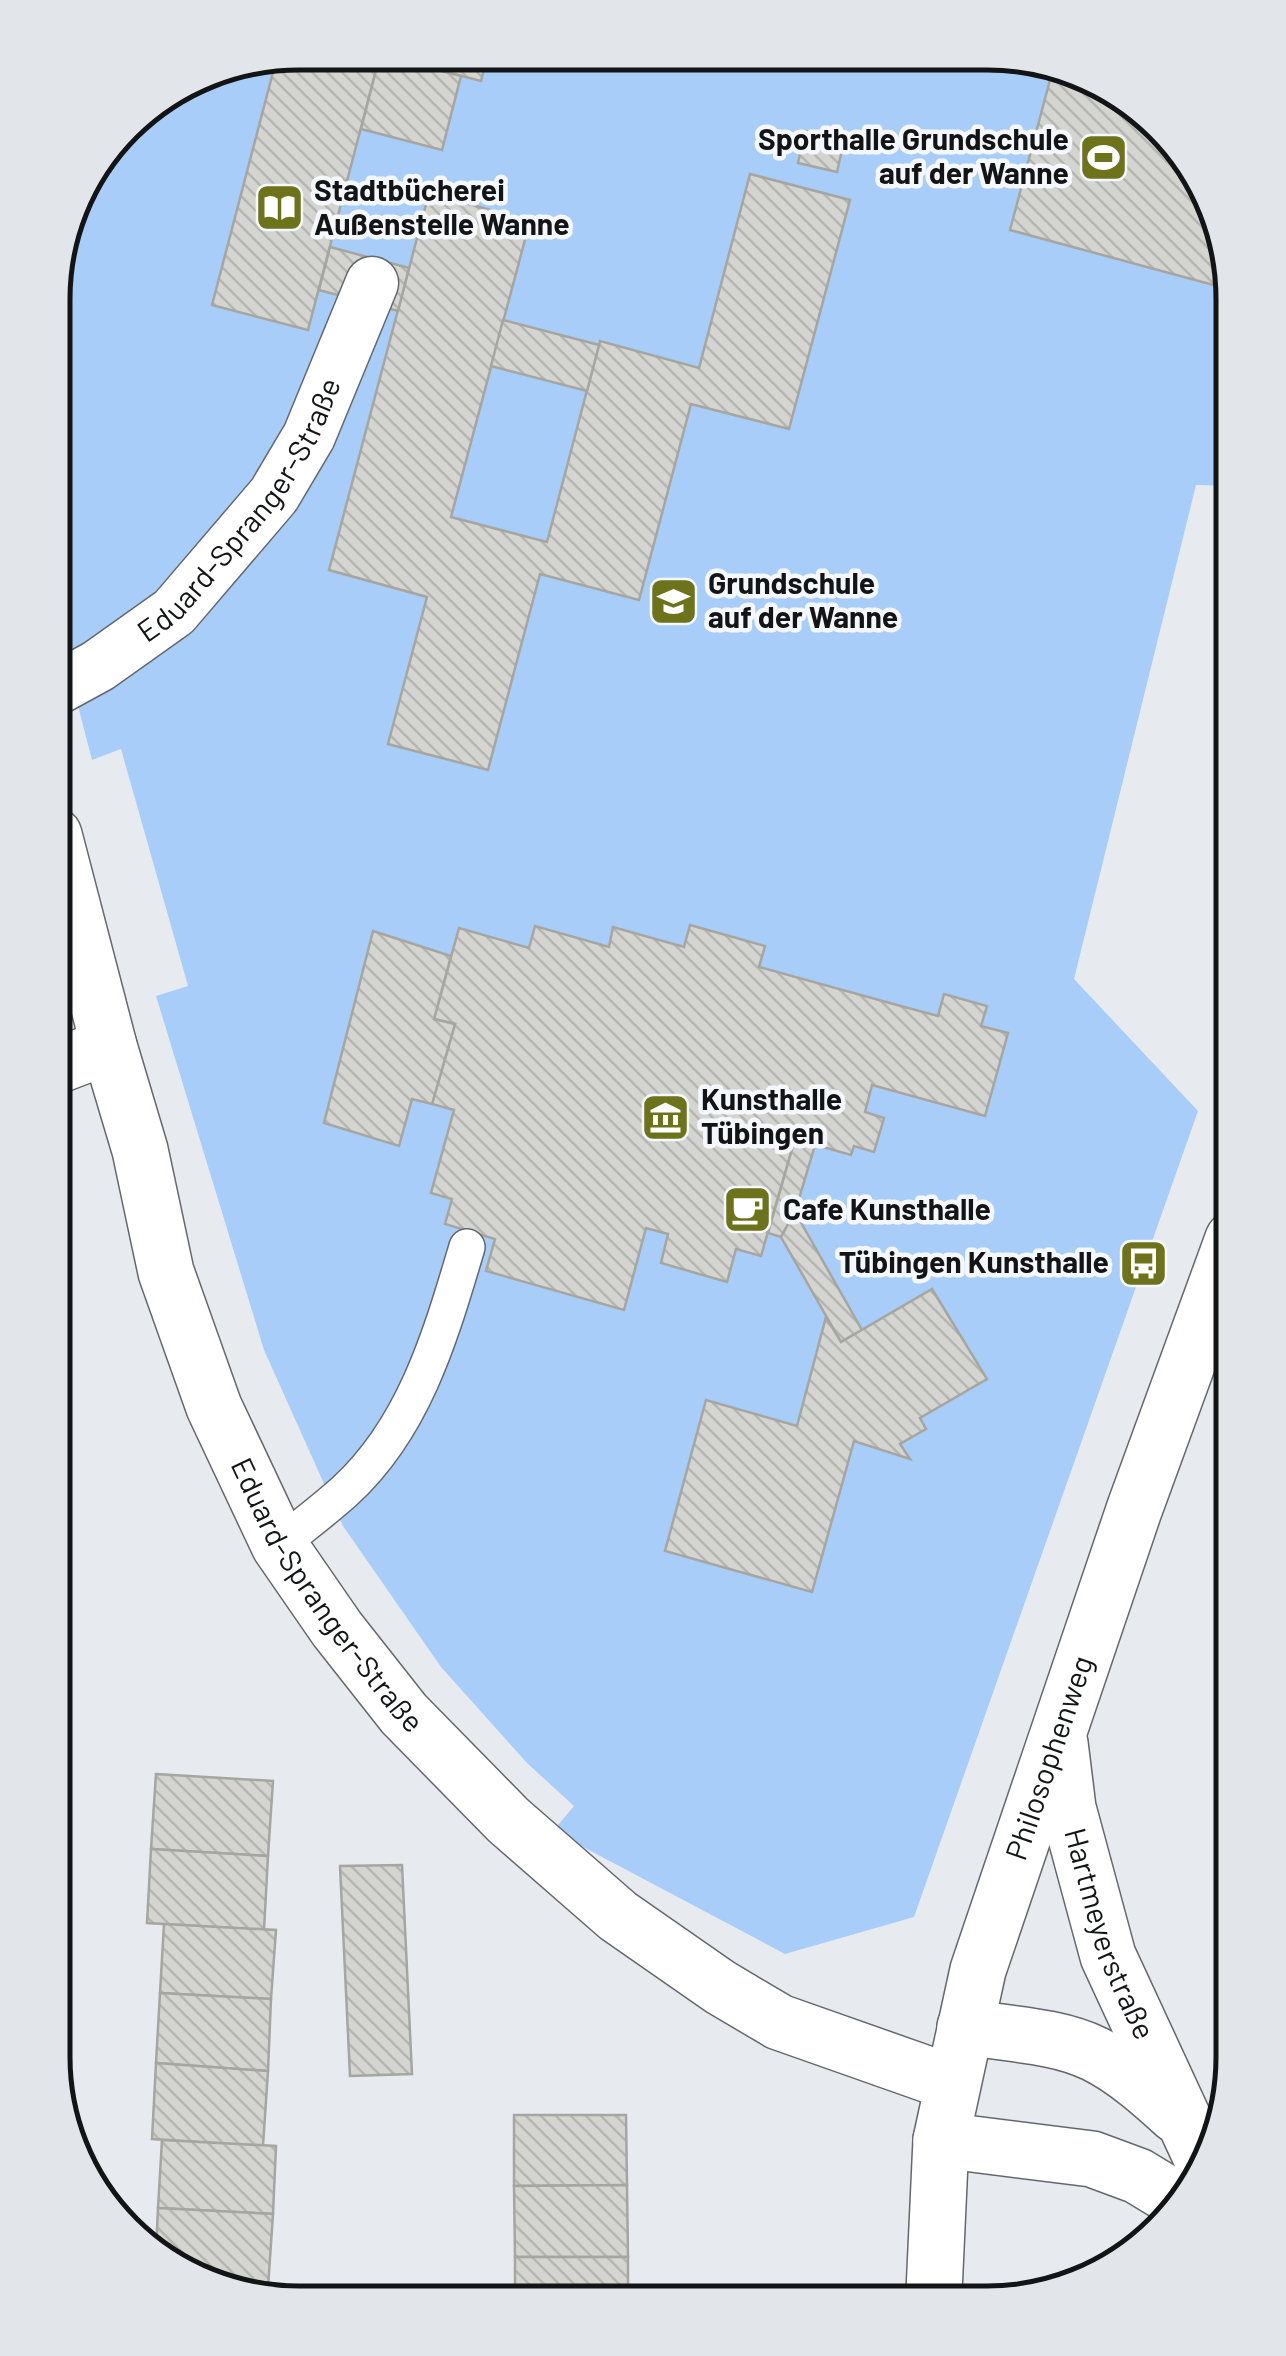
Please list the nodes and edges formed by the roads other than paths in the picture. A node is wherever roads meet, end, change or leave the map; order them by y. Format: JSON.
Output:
{"nodes":[{"id":1,"x":372,"y":283,"type":"dead end"},
{"id":2,"x":70,"y":681,"type":"edge"},
{"id":3,"x":70,"y":898,"type":"edge"},
{"id":4,"x":108,"y":1046,"type":"junction"},
{"id":5,"x":70,"y":1061,"type":"edge"},
{"id":6,"x":467,"y":1246,"type":"dead end"},
{"id":7,"x":1216,"y":1285,"type":"edge"},
{"id":8,"x":279,"y":1545,"type":"junction"},
{"id":9,"x":1059,"y":1735,"type":"junction"},
{"id":10,"x":965,"y":2028,"type":"junction"},
{"id":11,"x":952,"y":2083,"type":"junction"},
{"id":12,"x":941,"y":2140,"type":"junction"},
{"id":13,"x":1194,"y":2140,"type":"edge"},
{"id":14,"x":1170,"y":2195,"type":"edge"},
{"id":15,"x":934,"y":2286,"type":"edge"}],
"edges":[{"from":1,"to":2,"type":"street","name":"Eduard-Spranger-Straße"},
{"from":3,"to":4,"type":"street","name":"Eduard-Spranger-Straße"},
{"from":4,"to":5,"type":"street"},
{"from":4,"to":8,"type":"street","name":"Eduard-Spranger-Straße"},
{"from":6,"to":8,"type":"lane"},
{"from":7,"to":9,"type":"street","name":"Philosophenweg"},
{"from":8,"to":11,"type":"street","name":"Eduard-Spranger-Straße"},
{"from":9,"to":10,"type":"street","name":"Philosophenweg"},
{"from":9,"to":13,"type":"street","name":"Hartmeyerstraße"},
{"from":10,"to":11,"type":"street","name":"Philosophenweg"},
{"from":10,"to":13,"type":"street","name":"Hartmeyerstraße"},
{"from":11,"to":12,"type":"street","name":"Philosophenweg"},
{"from":12,"to":14,"type":"street"},
{"from":12,"to":15,"type":"street","name":"Philosophenweg"}]}
